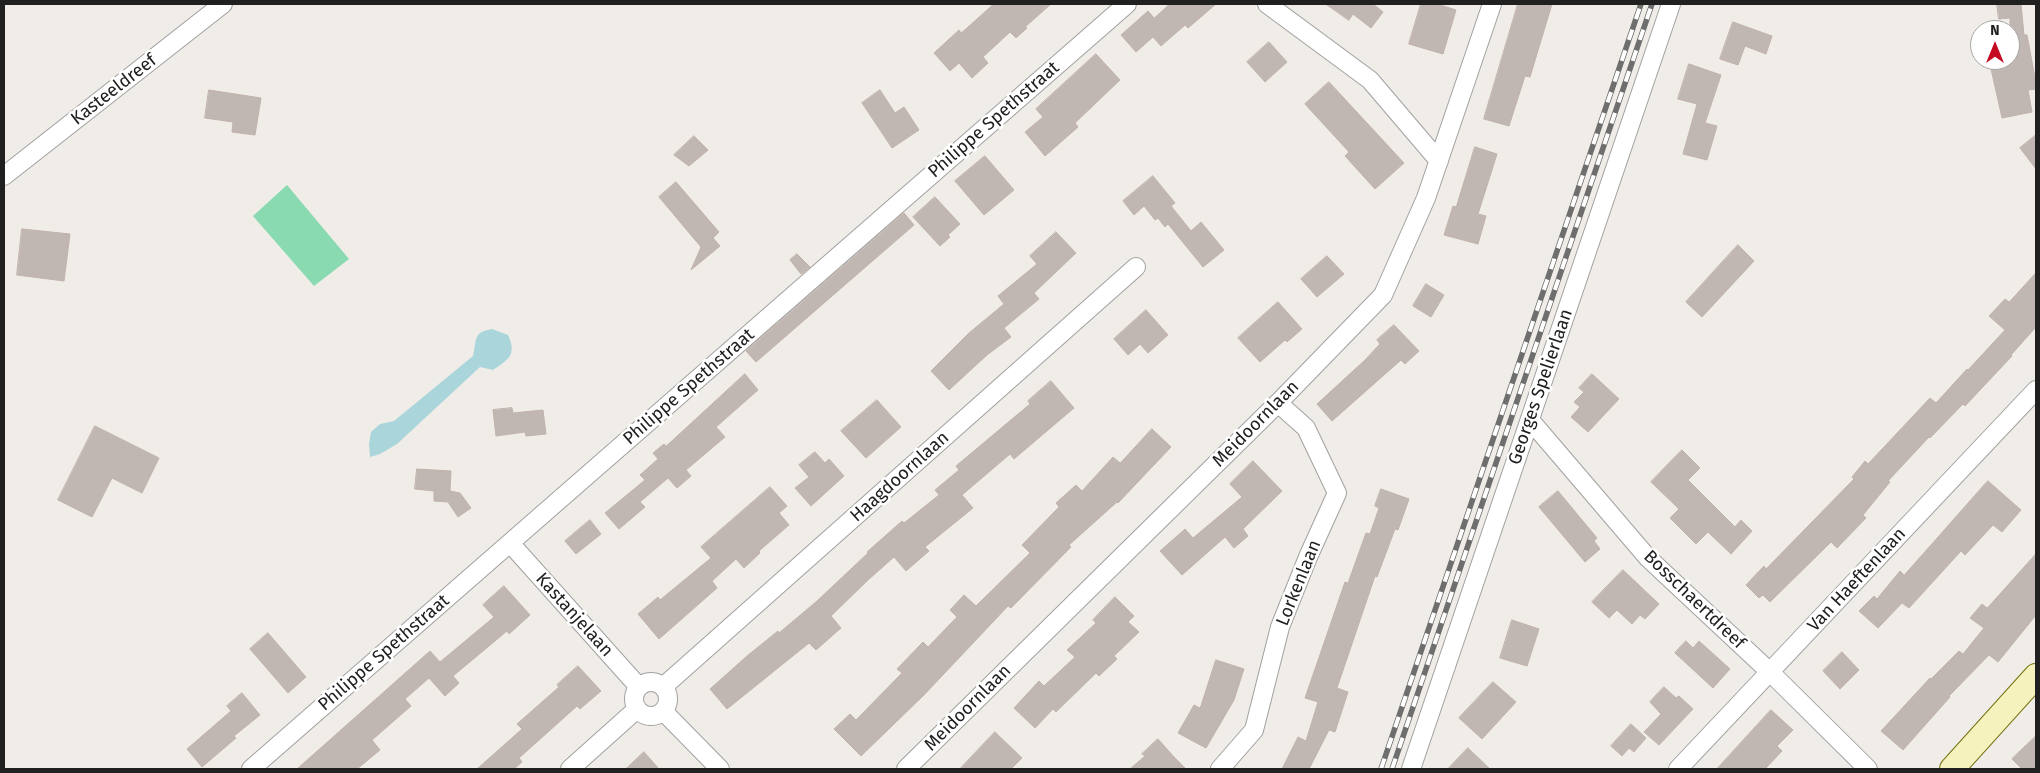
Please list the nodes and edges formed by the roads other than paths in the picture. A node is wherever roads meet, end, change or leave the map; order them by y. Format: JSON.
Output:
{"nodes":[{"id":1,"x":223,"y":4,"type":"edge"},
{"id":2,"x":1127,"y":4,"type":"edge"},
{"id":3,"x":1268,"y":4,"type":"edge"},
{"id":4,"x":1492,"y":4,"type":"edge"},
{"id":5,"x":1671,"y":4,"type":"edge"},
{"id":6,"x":1439,"y":161,"type":"junction"},
{"id":7,"x":4,"y":176,"type":"edge"},
{"id":8,"x":1136,"y":267,"type":"dead end"},
{"id":9,"x":2036,"y":390,"type":"edge"},
{"id":10,"x":1278,"y":403,"type":"junction"},
{"id":11,"x":1530,"y":420,"type":"junction"},
{"id":12,"x":510,"y":543,"type":"junction"},
{"id":13,"x":1770,"y":673,"type":"junction"},
{"id":14,"x":2036,"y":676,"type":"edge"},
{"id":15,"x":638,"y":686,"type":"junction"},
{"id":16,"x":664,"y":686,"type":"junction"},
{"id":17,"x":637,"y":710,"type":"junction"},
{"id":18,"x":663,"y":712,"type":"junction"},
{"id":19,"x":251,"y":769,"type":"edge"},
{"id":20,"x":570,"y":769,"type":"edge"},
{"id":21,"x":720,"y":769,"type":"edge"},
{"id":22,"x":906,"y":769,"type":"edge"},
{"id":23,"x":1220,"y":769,"type":"edge"},
{"id":24,"x":1411,"y":769,"type":"edge"},
{"id":25,"x":1678,"y":769,"type":"edge"},
{"id":26,"x":1868,"y":769,"type":"edge"},
{"id":27,"x":1952,"y":769,"type":"edge"}],
"edges":[{"from":1,"to":7,"type":"street","name":"Kasteeldreef"},
{"from":2,"to":12,"type":"street","name":"Philippe Spethstraat"},
{"from":3,"to":6,"type":"street"},
{"from":4,"to":6,"type":"street","name":"Meidoornlaan"},
{"from":5,"to":11,"type":"street","name":"Georges Spelierlaan"},
{"from":6,"to":10,"type":"street","name":"Meidoornlaan"},
{"from":8,"to":16,"type":"street","name":"Haagdoornlaan"},
{"from":9,"to":13,"type":"street","name":"Van Haeftenlaan"},
{"from":10,"to":22,"type":"street","name":"Meidoornlaan"},
{"from":10,"to":23,"type":"street","name":"Lorkenlaan"},
{"from":11,"to":13,"type":"street","name":"Bosschaertdreef"},
{"from":11,"to":24,"type":"street","name":"Georges Spelierlaan"},
{"from":12,"to":15,"type":"street","name":"Kastanjelaan"},
{"from":12,"to":19,"type":"street","name":"Philippe Spethstraat"},
{"from":13,"to":25,"type":"street","name":"Van Haeftenlaan"},
{"from":13,"to":26,"type":"street","name":"Bosschaertdreef"},
{"from":14,"to":27,"type":"street"},
{"from":15,"to":16,"type":"street"},
{"from":15,"to":17,"type":"street"},
{"from":16,"to":18,"type":"street"},
{"from":17,"to":18,"type":"street"},
{"from":17,"to":20,"type":"street"},
{"from":18,"to":21,"type":"street"}]}
